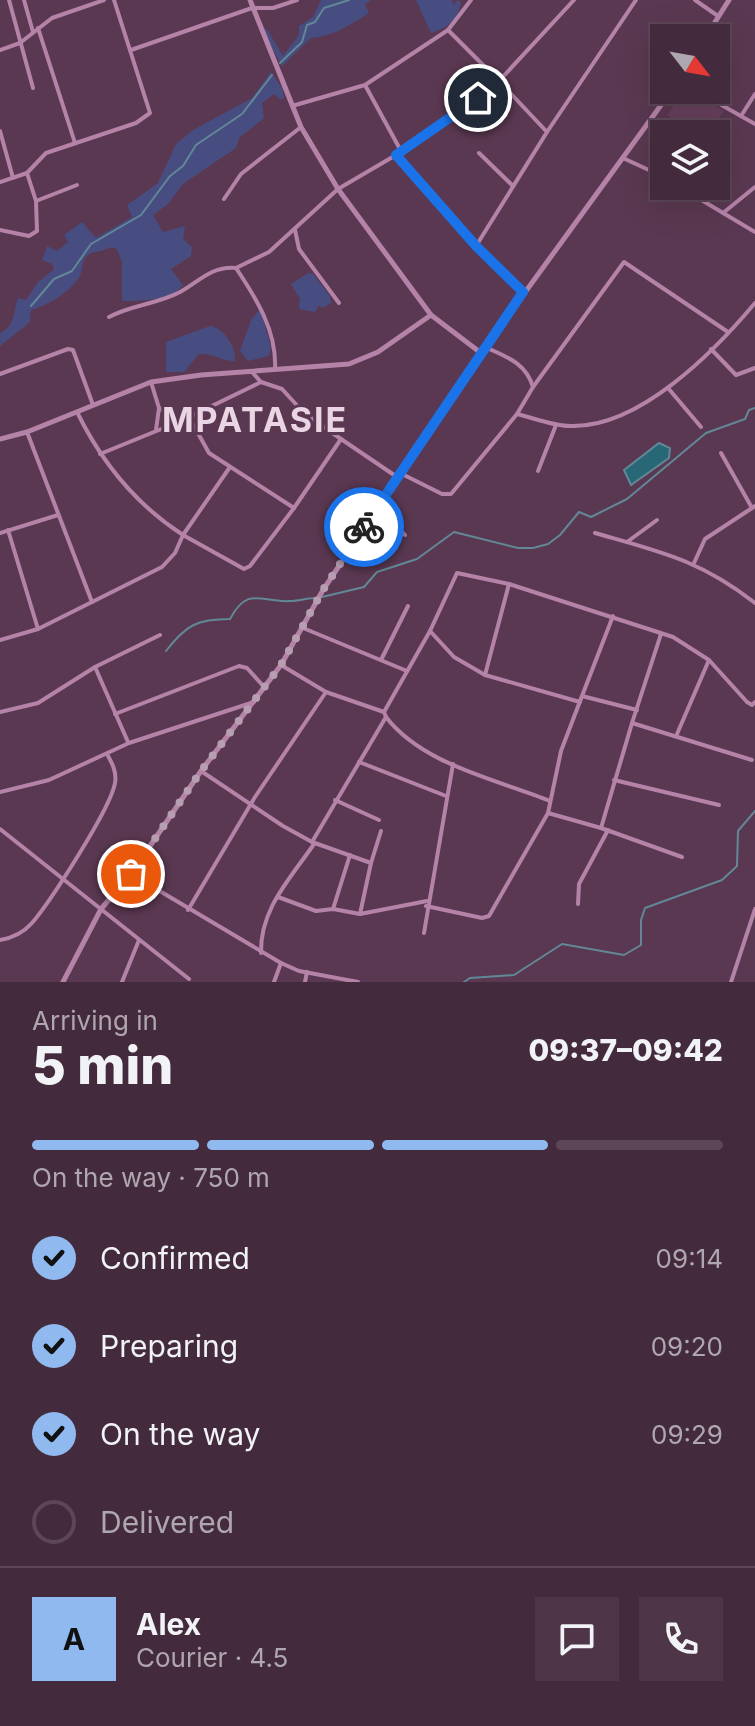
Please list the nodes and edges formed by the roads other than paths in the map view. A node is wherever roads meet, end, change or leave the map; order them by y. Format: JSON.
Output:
{"nodes":[{"id":1,"x":9,"y":0,"type":"edge"},
{"id":2,"x":24,"y":0,"type":"edge"},
{"id":3,"x":104,"y":0,"type":"edge"},
{"id":4,"x":114,"y":0,"type":"edge"},
{"id":5,"x":250,"y":0,"type":"edge"},
{"id":6,"x":297,"y":0,"type":"edge"},
{"id":7,"x":471,"y":0,"type":"edge"},
{"id":8,"x":574,"y":0,"type":"edge"},
{"id":9,"x":636,"y":0,"type":"edge"},
{"id":10,"x":695,"y":0,"type":"edge"},
{"id":11,"x":729,"y":0,"type":"edge"},
{"id":12,"x":252,"y":8,"type":"junction"},
{"id":13,"x":718,"y":16,"type":"junction"},
{"id":14,"x":713,"y":24,"type":"edge"},
{"id":15,"x":38,"y":28,"type":"junction"},
{"id":16,"x":448,"y":30,"type":"junction"},
{"id":17,"x":33,"y":32,"type":"junction"},
{"id":18,"x":20,"y":43,"type":"junction"},
{"id":19,"x":0,"y":50,"type":"edge"},
{"id":20,"x":131,"y":50,"type":"junction"},
{"id":21,"x":499,"y":81,"type":"junction"},
{"id":22,"x":365,"y":85,"type":"junction"},
{"id":23,"x":33,"y":88,"type":"dead end"},
{"id":24,"x":755,"y":94,"type":"edge"},
{"id":25,"x":662,"y":104,"type":"edge"},
{"id":26,"x":720,"y":104,"type":"edge"},
{"id":27,"x":292,"y":106,"type":"junction"},
{"id":28,"x":741,"y":116,"type":"junction"},
{"id":29,"x":755,"y":124,"type":"edge"},
{"id":30,"x":301,"y":127,"type":"junction"},
{"id":31,"x":0,"y":131,"type":"edge"},
{"id":32,"x":547,"y":132,"type":"junction"},
{"id":33,"x":75,"y":143,"type":"junction"},
{"id":34,"x":401,"y":151,"type":"junction"},
{"id":35,"x":479,"y":153,"type":"dead end"},
{"id":36,"x":396,"y":155,"type":"junction"},
{"id":37,"x":625,"y":159,"type":"junction"},
{"id":38,"x":650,"y":171,"type":"edge"},
{"id":39,"x":27,"y":173,"type":"junction"},
{"id":40,"x":13,"y":178,"type":"junction"},
{"id":41,"x":0,"y":182,"type":"edge"},
{"id":42,"x":77,"y":185,"type":"dead end"},
{"id":43,"x":513,"y":186,"type":"junction"},
{"id":44,"x":755,"y":187,"type":"edge"},
{"id":45,"x":338,"y":189,"type":"junction"},
{"id":46,"x":224,"y":199,"type":"dead end"},
{"id":47,"x":700,"y":200,"type":"edge"},
{"id":48,"x":36,"y":201,"type":"junction"},
{"id":49,"x":722,"y":214,"type":"junction"},
{"id":50,"x":0,"y":230,"type":"edge"},
{"id":51,"x":295,"y":230,"type":"junction"},
{"id":52,"x":755,"y":232,"type":"edge"},
{"id":53,"x":476,"y":246,"type":"junction"},
{"id":54,"x":236,"y":268,"type":"junction"},
{"id":55,"x":523,"y":292,"type":"junction"},
{"id":56,"x":339,"y":303,"type":"dead end"},
{"id":57,"x":755,"y":303,"type":"edge"},
{"id":58,"x":431,"y":315,"type":"junction"},
{"id":59,"x":109,"y":317,"type":"dead end"},
{"id":60,"x":728,"y":332,"type":"junction"},
{"id":61,"x":711,"y":349,"type":"junction"},
{"id":62,"x":483,"y":350,"type":"junction"},
{"id":63,"x":755,"y":368,"type":"edge"},
{"id":64,"x":275,"y":369,"type":"junction"},
{"id":65,"x":252,"y":372,"type":"junction"},
{"id":66,"x":0,"y":374,"type":"edge"},
{"id":67,"x":151,"y":382,"type":"junction"},
{"id":68,"x":261,"y":382,"type":"junction"},
{"id":69,"x":533,"y":387,"type":"junction"},
{"id":70,"x":668,"y":388,"type":"junction"},
{"id":71,"x":93,"y":405,"type":"junction"},
{"id":72,"x":159,"y":408,"type":"junction"},
{"id":73,"x":77,"y":412,"type":"junction"},
{"id":74,"x":517,"y":414,"type":"junction"},
{"id":75,"x":189,"y":417,"type":"junction"},
{"id":76,"x":181,"y":421,"type":"junction"},
{"id":77,"x":556,"y":425,"type":"junction"},
{"id":78,"x":701,"y":427,"type":"dead end"},
{"id":79,"x":156,"y":430,"type":"junction"},
{"id":80,"x":27,"y":432,"type":"junction"},
{"id":81,"x":0,"y":439,"type":"edge"},
{"id":82,"x":341,"y":439,"type":"junction"},
{"id":83,"x":721,"y":453,"type":"dead end"},
{"id":84,"x":100,"y":454,"type":"junction"},
{"id":85,"x":230,"y":467,"type":"junction"},
{"id":86,"x":538,"y":471,"type":"dead end"},
{"id":87,"x":399,"y":475,"type":"junction"},
{"id":88,"x":378,"y":506,"type":"junction"},
{"id":89,"x":753,"y":507,"type":"edge"},
{"id":90,"x":294,"y":508,"type":"junction"},
{"id":91,"x":58,"y":515,"type":"junction"},
{"id":92,"x":657,"y":520,"type":"dead end"},
{"id":93,"x":8,"y":530,"type":"junction"},
{"id":94,"x":0,"y":533,"type":"edge"},
{"id":95,"x":595,"y":533,"type":"dead end"},
{"id":96,"x":183,"y":535,"type":"junction"},
{"id":97,"x":405,"y":535,"type":"dead end"},
{"id":98,"x":627,"y":542,"type":"junction"},
{"id":99,"x":694,"y":563,"type":"junction"},
{"id":100,"x":509,"y":584,"type":"junction"},
{"id":101,"x":92,"y":602,"type":"junction"},
{"id":102,"x":755,"y":603,"type":"edge"},
{"id":103,"x":408,"y":606,"type":"dead end"},
{"id":104,"x":613,"y":616,"type":"junction"},
{"id":105,"x":303,"y":628,"type":"junction"},
{"id":106,"x":38,"y":629,"type":"junction"},
{"id":107,"x":430,"y":631,"type":"junction"},
{"id":108,"x":661,"y":634,"type":"junction"},
{"id":109,"x":160,"y":635,"type":"dead end"},
{"id":110,"x":0,"y":640,"type":"edge"},
{"id":111,"x":381,"y":660,"type":"junction"},
{"id":112,"x":709,"y":660,"type":"junction"},
{"id":113,"x":281,"y":665,"type":"junction"},
{"id":114,"x":95,"y":667,"type":"junction"},
{"id":115,"x":407,"y":671,"type":"junction"},
{"id":116,"x":485,"y":675,"type":"junction"},
{"id":117,"x":265,"y":688,"type":"junction"},
{"id":118,"x":326,"y":692,"type":"junction"},
{"id":119,"x":581,"y":699,"type":"junction"},
{"id":120,"x":256,"y":701,"type":"junction"},
{"id":121,"x":754,"y":704,"type":"edge"},
{"id":122,"x":637,"y":710,"type":"junction"},
{"id":123,"x":0,"y":712,"type":"edge"},
{"id":124,"x":115,"y":714,"type":"junction"},
{"id":125,"x":385,"y":714,"type":"junction"},
{"id":126,"x":632,"y":723,"type":"junction"},
{"id":127,"x":677,"y":734,"type":"junction"},
{"id":128,"x":129,"y":743,"type":"junction"},
{"id":129,"x":107,"y":754,"type":"junction"},
{"id":130,"x":752,"y":760,"type":"dead end"},
{"id":131,"x":359,"y":762,"type":"junction"},
{"id":132,"x":453,"y":764,"type":"junction"},
{"id":133,"x":201,"y":771,"type":"junction"},
{"id":134,"x":614,"y":780,"type":"junction"},
{"id":135,"x":0,"y":792,"type":"edge"},
{"id":136,"x":446,"y":796,"type":"junction"},
{"id":137,"x":335,"y":800,"type":"junction"},
{"id":138,"x":551,"y":801,"type":"junction"},
{"id":139,"x":251,"y":803,"type":"junction"},
{"id":140,"x":719,"y":805,"type":"dead end"},
{"id":141,"x":548,"y":813,"type":"junction"},
{"id":142,"x":379,"y":820,"type":"dead end"},
{"id":143,"x":601,"y":828,"type":"junction"},
{"id":144,"x":0,"y":829,"type":"edge"},
{"id":145,"x":608,"y":830,"type":"junction"},
{"id":146,"x":381,"y":831,"type":"dead end"},
{"id":147,"x":313,"y":842,"type":"junction"},
{"id":148,"x":350,"y":855,"type":"junction"},
{"id":149,"x":682,"y":857,"type":"dead end"},
{"id":150,"x":371,"y":863,"type":"junction"},
{"id":151,"x":131,"y":874,"type":"junction"},
{"id":152,"x":65,"y":877,"type":"junction"},
{"id":153,"x":278,"y":897,"type":"junction"},
{"id":154,"x":427,"y":904,"type":"junction"},
{"id":155,"x":578,"y":904,"type":"dead end"},
{"id":156,"x":101,"y":909,"type":"junction"},
{"id":157,"x":333,"y":909,"type":"junction"},
{"id":158,"x":755,"y":909,"type":"edge"},
{"id":159,"x":188,"y":910,"type":"junction"},
{"id":160,"x":360,"y":914,"type":"junction"},
{"id":161,"x":424,"y":933,"type":"dead end"},
{"id":162,"x":0,"y":940,"type":"edge"},
{"id":163,"x":139,"y":940,"type":"junction"},
{"id":164,"x":261,"y":953,"type":"junction"},
{"id":165,"x":281,"y":963,"type":"junction"},
{"id":166,"x":307,"y":972,"type":"junction"},
{"id":167,"x":189,"y":979,"type":"dead end"},
{"id":168,"x":63,"y":982,"type":"edge"},
{"id":169,"x":122,"y":982,"type":"edge"},
{"id":170,"x":274,"y":982,"type":"edge"},
{"id":171,"x":305,"y":982,"type":"edge"},
{"id":172,"x":358,"y":982,"type":"edge"},
{"id":173,"x":731,"y":982,"type":"edge"}],
"edges":[{"from":1,"to":18,"type":"street"},
{"from":2,"to":17,"type":"street"},
{"from":3,"to":15,"type":"street"},
{"from":4,"to":20,"type":"street"},
{"from":5,"to":12,"type":"street"},
{"from":6,"to":12,"type":"street"},
{"from":7,"to":16,"type":"street"},
{"from":8,"to":21,"type":"street"},
{"from":9,"to":32,"type":"street"},
{"from":10,"to":13,"type":"street"},
{"from":11,"to":13,"type":"street"},
{"from":12,"to":20,"type":"street"},
{"from":12,"to":27,"type":"street"},
{"from":13,"to":14,"type":"street"},
{"from":15,"to":17,"type":"street"},
{"from":15,"to":33,"type":"street"},
{"from":16,"to":21,"type":"street"},
{"from":16,"to":22,"type":"street"},
{"from":17,"to":18,"type":"street"},
{"from":18,"to":19,"type":"street"},
{"from":18,"to":23,"type":"street"},
{"from":20,"to":33,"type":"street"},
{"from":21,"to":32,"type":"street"},
{"from":21,"to":34,"type":"street"},
{"from":22,"to":27,"type":"street"},
{"from":22,"to":34,"type":"street"},
{"from":24,"to":28,"type":"street"},
{"from":25,"to":37,"type":"street"},
{"from":26,"to":28,"type":"street"},
{"from":27,"to":30,"type":"street"},
{"from":28,"to":29,"type":"street"},
{"from":30,"to":45,"type":"street"},
{"from":30,"to":46,"type":"street"},
{"from":31,"to":40,"type":"street"},
{"from":32,"to":43,"type":"street"},
{"from":33,"to":39,"type":"street"},
{"from":34,"to":36,"type":"street"},
{"from":35,"to":43,"type":"street"},
{"from":36,"to":45,"type":"street"},
{"from":36,"to":53,"type":"street"},
{"from":37,"to":38,"type":"street"},
{"from":37,"to":55,"type":"street"},
{"from":39,"to":40,"type":"street"},
{"from":39,"to":48,"type":"street"},
{"from":40,"to":41,"type":"street"},
{"from":42,"to":48,"type":"street"},
{"from":43,"to":53,"type":"street"},
{"from":44,"to":49,"type":"street"},
{"from":45,"to":51,"type":"street"},
{"from":45,"to":58,"type":"street"},
{"from":47,"to":49,"type":"street"},
{"from":48,"to":50,"type":"street"},
{"from":49,"to":52,"type":"street"},
{"from":51,"to":54,"type":"street"},
{"from":51,"to":56,"type":"street"},
{"from":53,"to":55,"type":"street"},
{"from":54,"to":59,"type":"street"},
{"from":54,"to":64,"type":"street"},
{"from":55,"to":62,"type":"street"},
{"from":57,"to":60,"type":"street"},
{"from":58,"to":62,"type":"street"},
{"from":58,"to":64,"type":"street"},
{"from":60,"to":61,"type":"street"},
{"from":60,"to":69,"type":"street"},
{"from":61,"to":63,"type":"street"},
{"from":61,"to":70,"type":"street"},
{"from":62,"to":69,"type":"street"},
{"from":62,"to":87,"type":"street"},
{"from":64,"to":65,"type":"street"},
{"from":65,"to":67,"type":"street"},
{"from":65,"to":68,"type":"street"},
{"from":66,"to":71,"type":"street"},
{"from":67,"to":71,"type":"street"},
{"from":67,"to":72,"type":"street"},
{"from":68,"to":75,"type":"street"},
{"from":68,"to":82,"type":"street"},
{"from":69,"to":74,"type":"street"},
{"from":70,"to":77,"type":"street"},
{"from":70,"to":78,"type":"street"},
{"from":71,"to":73,"type":"street"},
{"from":72,"to":76,"type":"street"},
{"from":72,"to":79,"type":"street"},
{"from":73,"to":80,"type":"street"},
{"from":73,"to":84,"type":"street"},
{"from":74,"to":77,"type":"street"},
{"from":74,"to":87,"type":"street"},
{"from":75,"to":76,"type":"street"},
{"from":75,"to":85,"type":"street"},
{"from":76,"to":79,"type":"street"},
{"from":77,"to":86,"type":"street"},
{"from":79,"to":84,"type":"street"},
{"from":80,"to":81,"type":"street"},
{"from":80,"to":91,"type":"street"},
{"from":82,"to":87,"type":"street"},
{"from":82,"to":90,"type":"street"},
{"from":83,"to":89,"type":"street"},
{"from":84,"to":96,"type":"street"},
{"from":85,"to":90,"type":"street"},
{"from":85,"to":96,"type":"street"},
{"from":87,"to":88,"type":"street"},
{"from":88,"to":97,"type":"street"},
{"from":88,"to":105,"type":"street"},
{"from":89,"to":99,"type":"street"},
{"from":90,"to":96,"type":"street"},
{"from":91,"to":93,"type":"street"},
{"from":91,"to":101,"type":"street"},
{"from":92,"to":98,"type":"street"},
{"from":93,"to":94,"type":"street"},
{"from":93,"to":106,"type":"street"},
{"from":95,"to":98,"type":"street"},
{"from":96,"to":101,"type":"street"},
{"from":98,"to":99,"type":"street"},
{"from":99,"to":102,"type":"street"},
{"from":100,"to":104,"type":"street"},
{"from":100,"to":107,"type":"street"},
{"from":100,"to":116,"type":"street"},
{"from":101,"to":106,"type":"street"},
{"from":103,"to":111,"type":"street"},
{"from":104,"to":108,"type":"street"},
{"from":104,"to":119,"type":"street"},
{"from":105,"to":111,"type":"street"},
{"from":105,"to":113,"type":"street"},
{"from":106,"to":110,"type":"street"},
{"from":107,"to":115,"type":"street"},
{"from":107,"to":116,"type":"street"},
{"from":108,"to":112,"type":"street"},
{"from":108,"to":122,"type":"street"},
{"from":109,"to":114,"type":"street"},
{"from":111,"to":115,"type":"street"},
{"from":112,"to":121,"type":"street"},
{"from":112,"to":127,"type":"street"},
{"from":113,"to":117,"type":"street"},
{"from":113,"to":118,"type":"street"},
{"from":114,"to":123,"type":"street"},
{"from":114,"to":124,"type":"street"},
{"from":115,"to":125,"type":"street"},
{"from":116,"to":119,"type":"street"},
{"from":117,"to":120,"type":"street"},
{"from":117,"to":124,"type":"street"},
{"from":118,"to":125,"type":"street"},
{"from":118,"to":139,"type":"street"},
{"from":119,"to":122,"type":"street"},
{"from":119,"to":138,"type":"street"},
{"from":120,"to":128,"type":"street"},
{"from":120,"to":133,"type":"street"},
{"from":122,"to":126,"type":"street"},
{"from":124,"to":128,"type":"street"},
{"from":125,"to":131,"type":"street"},
{"from":125,"to":132,"type":"street"},
{"from":126,"to":127,"type":"street"},
{"from":126,"to":134,"type":"street"},
{"from":127,"to":130,"type":"street"},
{"from":128,"to":129,"type":"street"},
{"from":129,"to":135,"type":"street"},
{"from":129,"to":152,"type":"street"},
{"from":131,"to":136,"type":"street"},
{"from":131,"to":137,"type":"street"},
{"from":132,"to":136,"type":"street"},
{"from":132,"to":138,"type":"street"},
{"from":133,"to":139,"type":"street"},
{"from":133,"to":151,"type":"street"},
{"from":134,"to":140,"type":"street"},
{"from":134,"to":143,"type":"street"},
{"from":136,"to":154,"type":"street"},
{"from":137,"to":142,"type":"street"},
{"from":137,"to":147,"type":"street"},
{"from":138,"to":141,"type":"street"},
{"from":139,"to":147,"type":"street"},
{"from":139,"to":159,"type":"street"},
{"from":141,"to":143,"type":"street"},
{"from":141,"to":154,"type":"street"},
{"from":143,"to":145,"type":"street"},
{"from":144,"to":152,"type":"street"},
{"from":145,"to":149,"type":"street"},
{"from":145,"to":155,"type":"street"},
{"from":146,"to":150,"type":"street"},
{"from":147,"to":148,"type":"street"},
{"from":147,"to":153,"type":"street"},
{"from":148,"to":150,"type":"street"},
{"from":148,"to":157,"type":"street"},
{"from":150,"to":160,"type":"street"},
{"from":151,"to":156,"type":"street"},
{"from":151,"to":159,"type":"street"},
{"from":152,"to":156,"type":"street"},
{"from":152,"to":162,"type":"street"},
{"from":153,"to":157,"type":"street"},
{"from":153,"to":164,"type":"street"},
{"from":154,"to":160,"type":"street"},
{"from":154,"to":161,"type":"street"},
{"from":156,"to":163,"type":"street"},
{"from":156,"to":168,"type":"street"},
{"from":157,"to":160,"type":"street"},
{"from":158,"to":173,"type":"street"},
{"from":159,"to":164,"type":"street"},
{"from":163,"to":167,"type":"street"},
{"from":163,"to":169,"type":"street"},
{"from":164,"to":165,"type":"street"},
{"from":165,"to":166,"type":"street"},
{"from":165,"to":170,"type":"street"},
{"from":166,"to":171,"type":"street"},
{"from":166,"to":172,"type":"street"}]}
